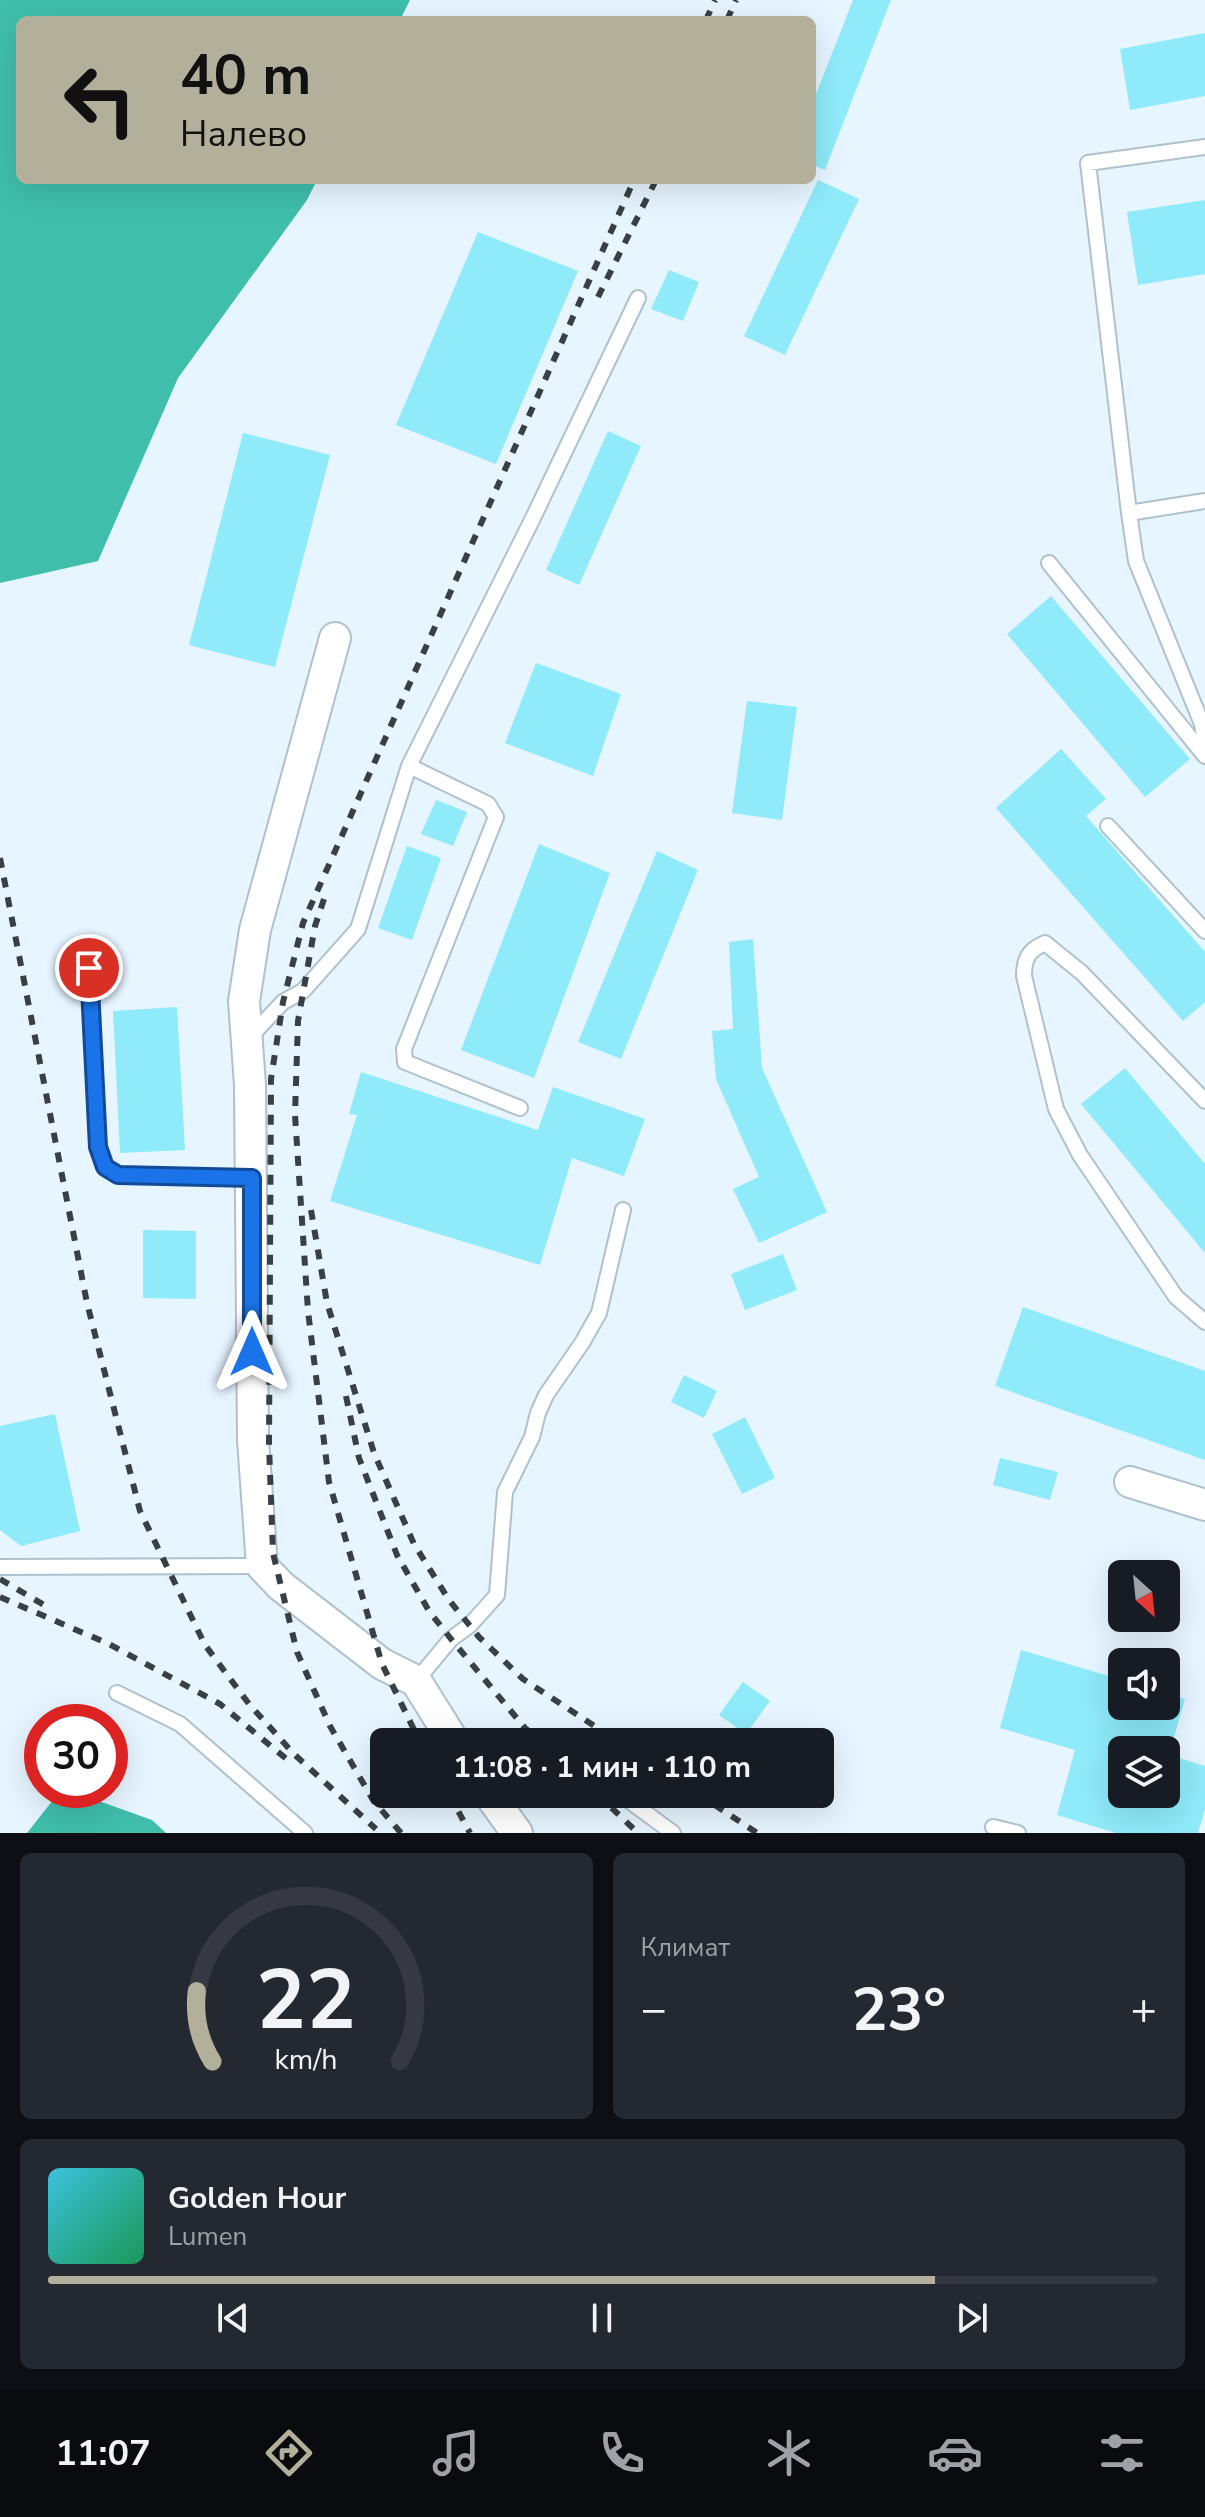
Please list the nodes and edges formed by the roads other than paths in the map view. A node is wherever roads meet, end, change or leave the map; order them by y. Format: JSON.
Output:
{"nodes":[{"id":1,"x":1205,"y":147,"type":"edge"},
{"id":2,"x":638,"y":298,"type":"dead end"},
{"id":3,"x":1205,"y":501,"type":"edge"},
{"id":4,"x":1129,"y":513,"type":"junction"},
{"id":5,"x":1049,"y":563,"type":"dead end"},
{"id":6,"x":335,"y":638,"type":"dead end"},
{"id":7,"x":1205,"y":742,"type":"edge"},
{"id":8,"x":1205,"y":756,"type":"edge"},
{"id":9,"x":409,"y":766,"type":"junction"},
{"id":10,"x":1108,"y":826,"type":"dead end"},
{"id":11,"x":1205,"y":931,"type":"edge"},
{"id":12,"x":89,"y":968,"type":"dead end"},
{"id":13,"x":247,"y":1040,"type":"junction"},
{"id":14,"x":1204,"y":1101,"type":"edge"},
{"id":15,"x":520,"y":1108,"type":"dead end"},
{"id":16,"x":252,"y":1178,"type":"junction"},
{"id":17,"x":623,"y":1210,"type":"dead end"},
{"id":18,"x":1205,"y":1322,"type":"edge"},
{"id":19,"x":1130,"y":1482,"type":"dead end"},
{"id":20,"x":1205,"y":1505,"type":"edge"},
{"id":21,"x":262,"y":1566,"type":"junction"},
{"id":22,"x":0,"y":1567,"type":"edge"},
{"id":23,"x":416,"y":1681,"type":"junction"},
{"id":24,"x":117,"y":1693,"type":"dead end"},
{"id":25,"x":445,"y":1728,"type":"edge"},
{"id":26,"x":499,"y":1808,"type":"edge"},
{"id":27,"x":639,"y":1808,"type":"edge"},
{"id":28,"x":993,"y":1827,"type":"dead end"},
{"id":29,"x":305,"y":1833,"type":"edge"},
{"id":30,"x":517,"y":1833,"type":"edge"},
{"id":31,"x":673,"y":1833,"type":"edge"},
{"id":32,"x":1018,"y":1833,"type":"edge"}],
"edges":[{"from":1,"to":4,"type":"lane"},
{"from":2,"to":9,"type":"lane"},
{"from":3,"to":4,"type":"lane"},
{"from":4,"to":7,"type":"lane"},
{"from":5,"to":8,"type":"lane"},
{"from":6,"to":13,"type":"street"},
{"from":9,"to":13,"type":"lane"},
{"from":9,"to":15,"type":"lane"},
{"from":10,"to":11,"type":"lane"},
{"from":12,"to":16,"type":"lane"},
{"from":13,"to":16,"type":"street"},
{"from":14,"to":18,"type":"lane"},
{"from":16,"to":21,"type":"street"},
{"from":17,"to":23,"type":"lane"},
{"from":19,"to":20,"type":"street"},
{"from":21,"to":22,"type":"lane"},
{"from":21,"to":23,"type":"street"},
{"from":23,"to":25,"type":"street"},
{"from":24,"to":29,"type":"lane"},
{"from":26,"to":30,"type":"street"},
{"from":27,"to":31,"type":"lane"},
{"from":28,"to":32,"type":"lane"}]}
